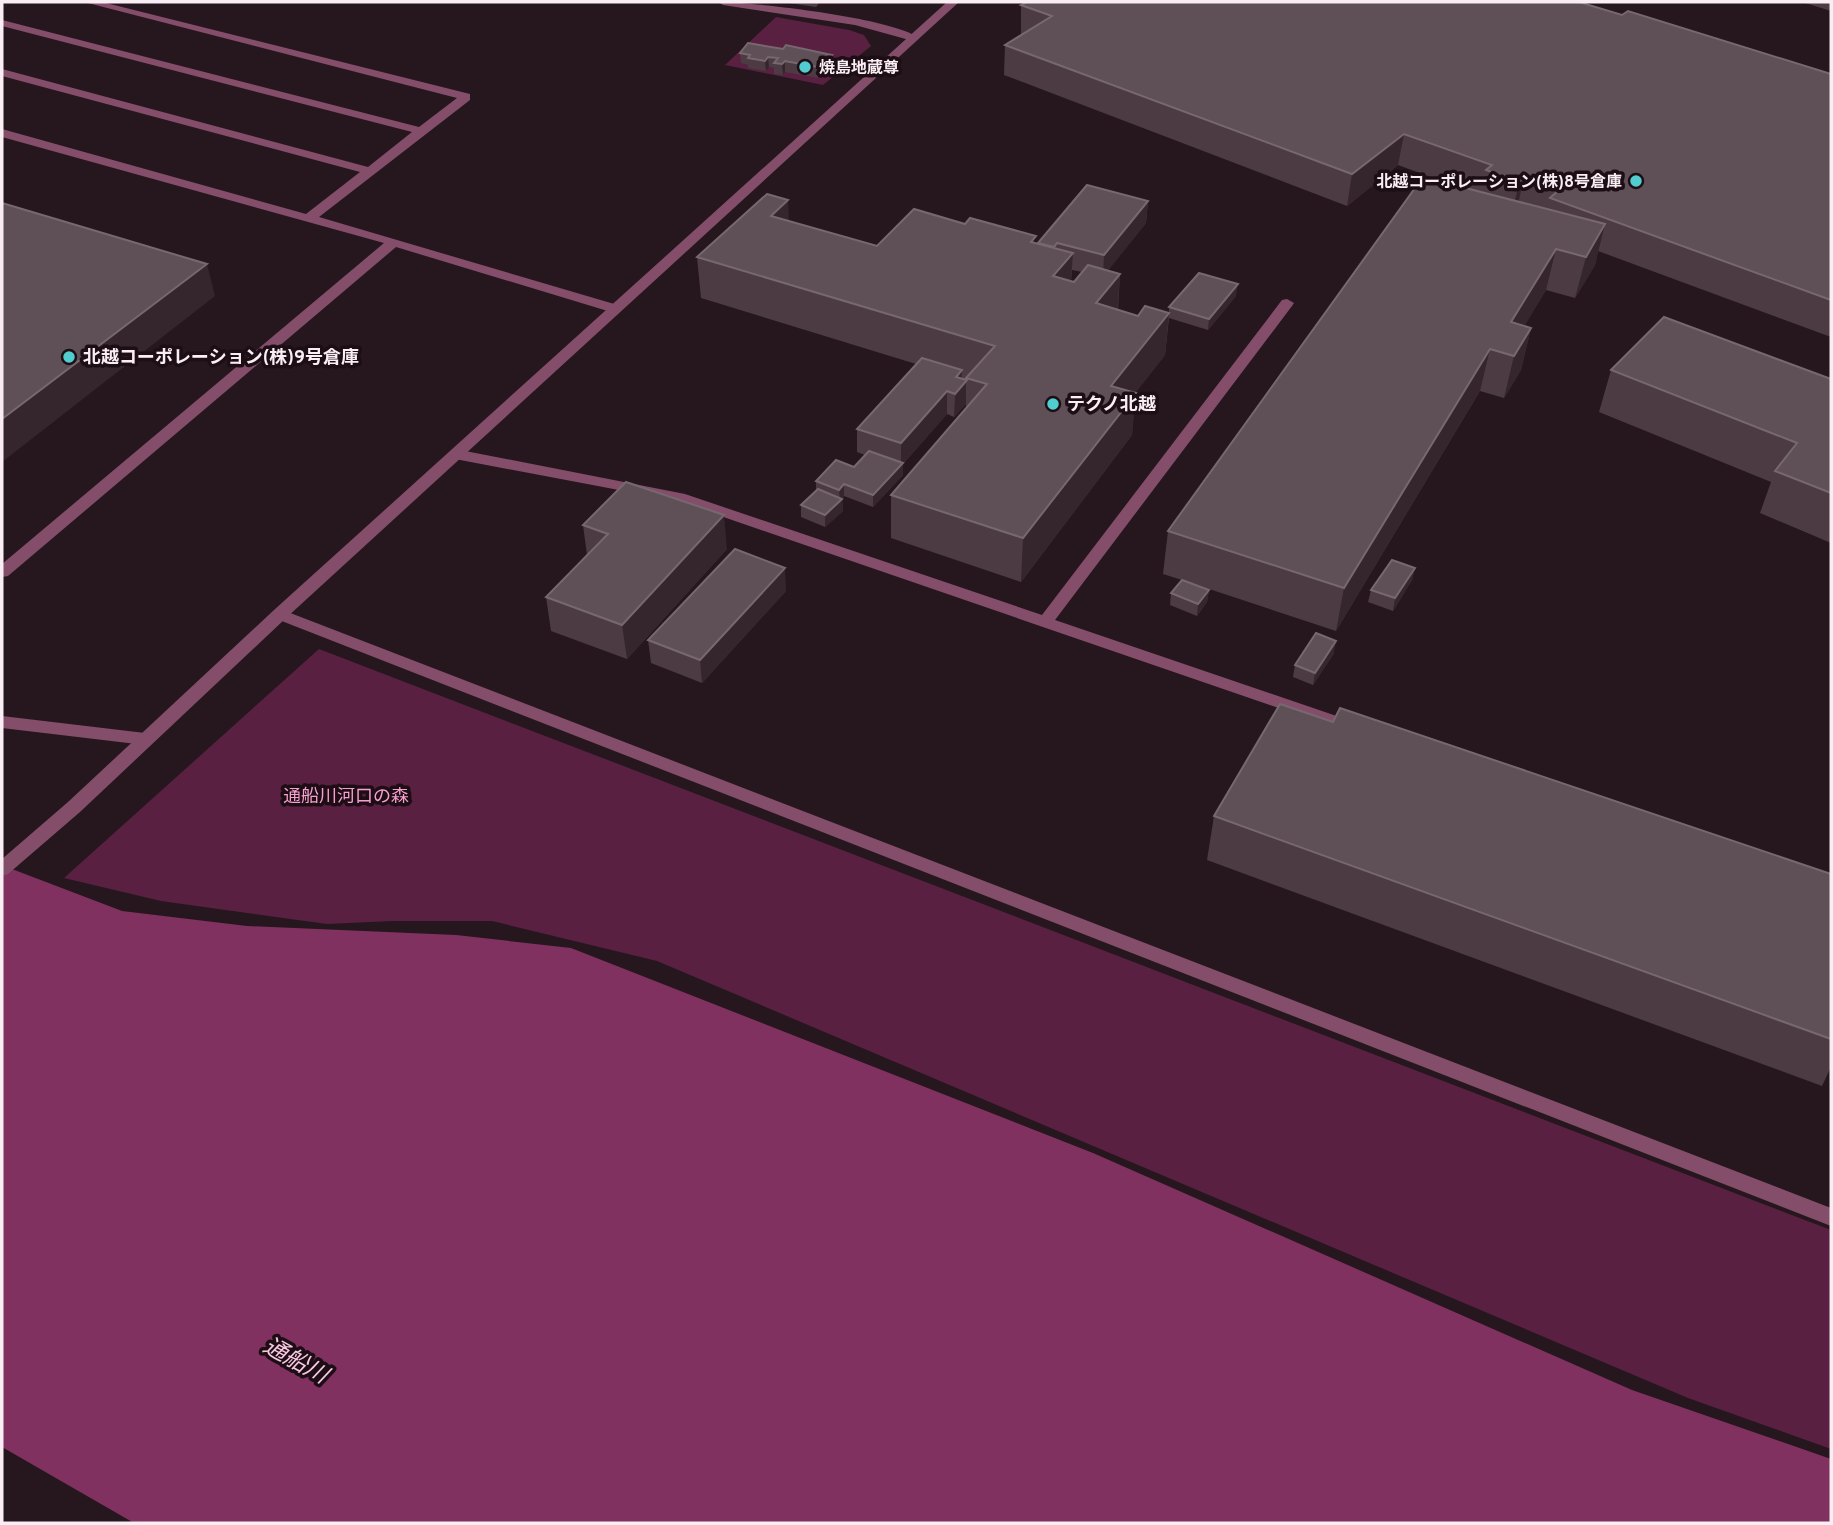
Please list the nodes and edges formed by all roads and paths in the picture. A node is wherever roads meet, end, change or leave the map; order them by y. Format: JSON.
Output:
{"nodes":[{"id":1,"x":90,"y":2,"type":"edge"},
{"id":2,"x":723,"y":2,"type":"edge"},
{"id":3,"x":953,"y":2,"type":"edge"},
{"id":4,"x":2,"y":23,"type":"edge"},
{"id":5,"x":913,"y":38,"type":"junction"},
{"id":6,"x":2,"y":72,"type":"edge"},
{"id":7,"x":421,"y":131,"type":"junction"},
{"id":8,"x":2,"y":133,"type":"edge"},
{"id":9,"x":370,"y":171,"type":"junction"},
{"id":10,"x":309,"y":218,"type":"junction"},
{"id":11,"x":394,"y":242,"type":"junction"},
{"id":12,"x":1287,"y":303,"type":"dead end"},
{"id":13,"x":616,"y":309,"type":"junction"},
{"id":14,"x":456,"y":454,"type":"junction"},
{"id":15,"x":2,"y":572,"type":"edge"},
{"id":16,"x":279,"y":614,"type":"junction"},
{"id":17,"x":1045,"y":622,"type":"junction"},
{"id":18,"x":2,"y":722,"type":"edge"},
{"id":19,"x":1366,"y":732,"type":"edge"},
{"id":20,"x":145,"y":738,"type":"junction"},
{"id":21,"x":2,"y":869,"type":"edge"},
{"id":22,"x":1831,"y":1217,"type":"edge"}],
"edges":[{"from":1,"to":7,"type":"street"},
{"from":2,"to":5,"type":"street"},
{"from":3,"to":5,"type":"street"},
{"from":4,"to":7,"type":"street"},
{"from":5,"to":13,"type":"street"},
{"from":6,"to":9,"type":"street"},
{"from":7,"to":9,"type":"street"},
{"from":8,"to":10,"type":"street"},
{"from":9,"to":10,"type":"street"},
{"from":10,"to":11,"type":"street"},
{"from":11,"to":13,"type":"street"},
{"from":11,"to":15,"type":"street"},
{"from":12,"to":17,"type":"street"},
{"from":13,"to":14,"type":"street"},
{"from":14,"to":16,"type":"street"},
{"from":14,"to":17,"type":"street"},
{"from":16,"to":20,"type":"street"},
{"from":16,"to":22,"type":"street"},
{"from":17,"to":19,"type":"street"},
{"from":18,"to":20,"type":"street"},
{"from":20,"to":21,"type":"street"}]}
